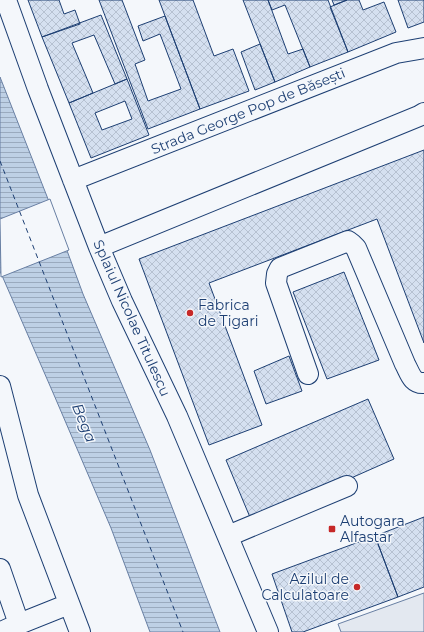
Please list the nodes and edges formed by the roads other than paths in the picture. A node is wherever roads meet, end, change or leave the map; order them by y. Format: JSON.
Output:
{"nodes":[{"id":1,"x":6,"y":0,"type":"edge"},
{"id":2,"x":424,"y":48,"type":"edge"},
{"id":3,"x":424,"y":113,"type":"edge"},
{"id":4,"x":73,"y":180,"type":"junction"},
{"id":5,"x":99,"y":247,"type":"junction"},
{"id":6,"x":308,"y":374,"type":"dead end"},
{"id":7,"x":424,"y":383,"type":"edge"},
{"id":8,"x":0,"y":386,"type":"edge"},
{"id":9,"x":348,"y":486,"type":"dead end"},
{"id":10,"x":228,"y":536,"type":"junction"},
{"id":11,"x":0,"y":569,"type":"edge"},
{"id":12,"x":69,"y":604,"type":"junction"},
{"id":13,"x":10,"y":628,"type":"edge"},
{"id":14,"x":80,"y":632,"type":"edge"},
{"id":15,"x":268,"y":632,"type":"edge"}],
"edges":[{"from":1,"to":4,"type":"street","name":"Splaiul Nicolae Titulescu"},
{"from":2,"to":4,"type":"street","name":"Strada George Pop de Băsești"},
{"from":3,"to":5,"type":"street"},
{"from":4,"to":5,"type":"street","name":"Splaiul Nicolae Titulescu"},
{"from":5,"to":10,"type":"street","name":"Splaiul Nicolae Titulescu"},
{"from":6,"to":7,"type":"street"},
{"from":8,"to":12,"type":"street"},
{"from":9,"to":10,"type":"street"},
{"from":10,"to":15,"type":"street","name":"Splaiul Nicolae Titulescu"},
{"from":11,"to":13,"type":"street"},
{"from":12,"to":13,"type":"street"},
{"from":12,"to":14,"type":"street"}]}
